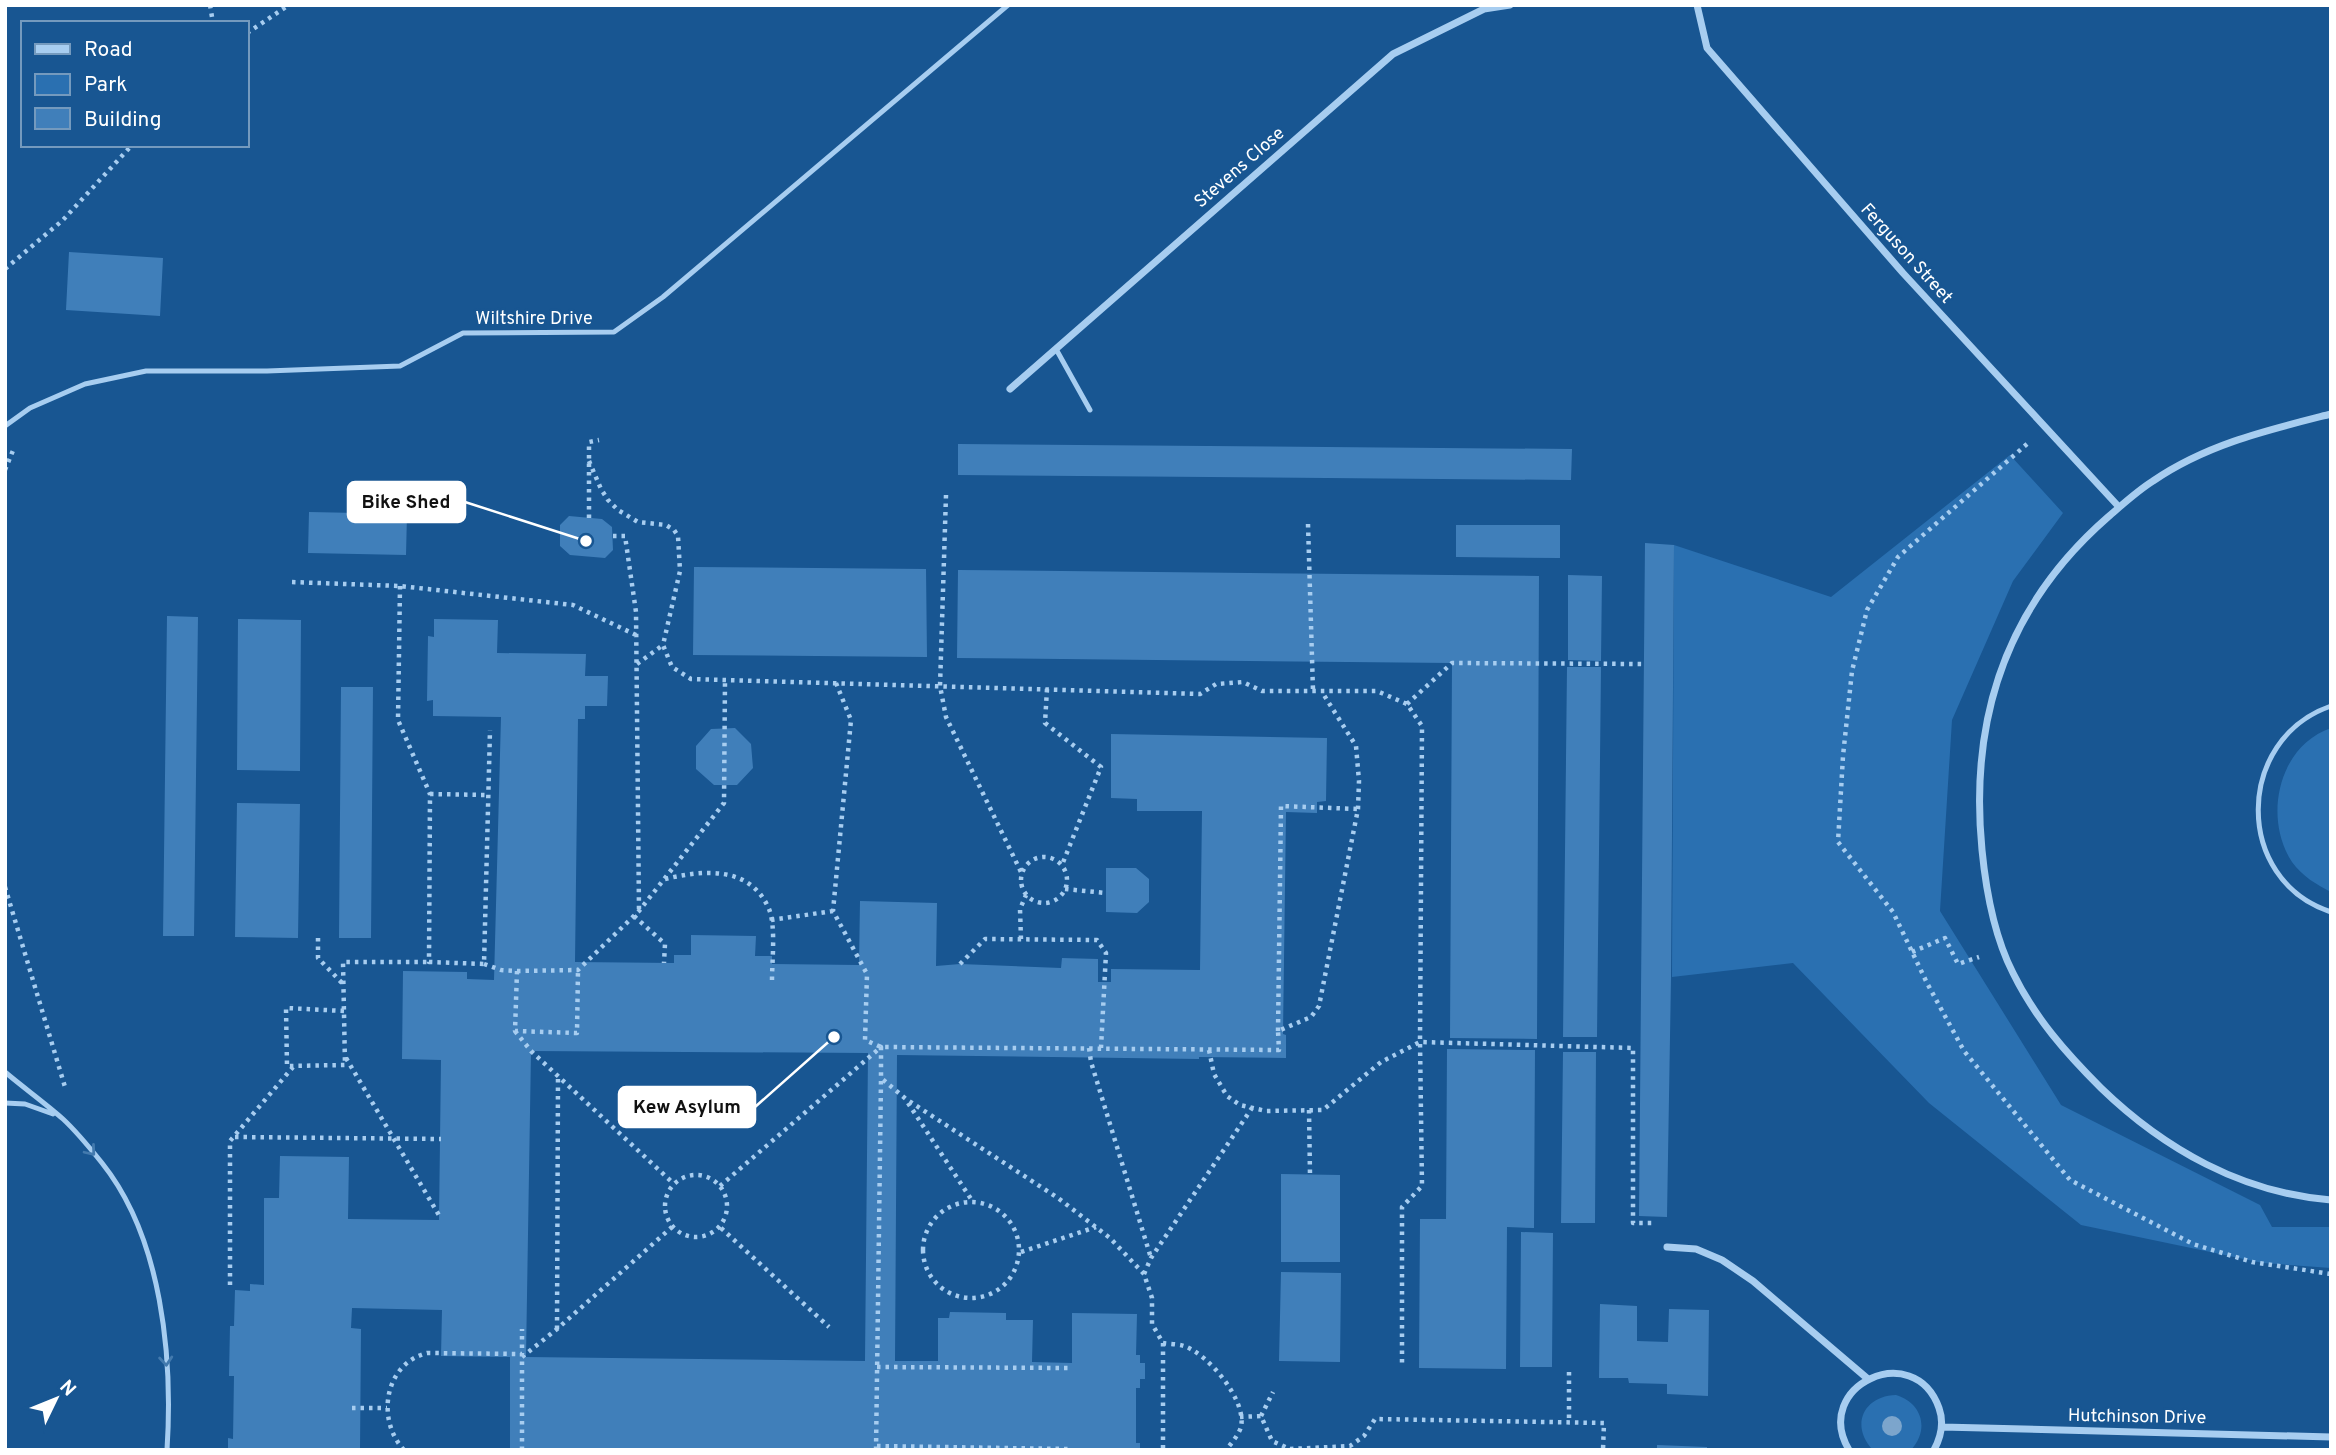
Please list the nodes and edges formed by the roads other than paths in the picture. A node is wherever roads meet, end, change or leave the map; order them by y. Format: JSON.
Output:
{"nodes":[{"id":1,"x":1008,"y":5,"type":"edge"},
{"id":2,"x":1510,"y":5,"type":"edge"},
{"id":3,"x":1698,"y":5,"type":"edge"},
{"id":4,"x":1056,"y":349,"type":"junction"},
{"id":5,"x":1010,"y":389,"type":"dead end"},
{"id":6,"x":1090,"y":410,"type":"dead end"},
{"id":7,"x":2331,"y":414,"type":"edge"},
{"id":8,"x":5,"y":426,"type":"edge"},
{"id":9,"x":2119,"y":507,"type":"junction"},
{"id":10,"x":2331,"y":706,"type":"edge"},
{"id":11,"x":2331,"y":912,"type":"edge"},
{"id":12,"x":5,"y":1072,"type":"edge"},
{"id":13,"x":5,"y":1103,"type":"edge"},
{"id":14,"x":63,"y":1119,"type":"junction"},
{"id":15,"x":2331,"y":1200,"type":"edge"},
{"id":16,"x":1667,"y":1247,"type":"dead end"},
{"id":17,"x":1868,"y":1379,"type":"junction"},
{"id":18,"x":1942,"y":1427,"type":"junction"},
{"id":19,"x":2331,"y":1437,"type":"edge"},
{"id":20,"x":167,"y":1450,"type":"edge"},
{"id":21,"x":1849,"y":1450,"type":"edge"},
{"id":22,"x":1934,"y":1450,"type":"edge"}],
"edges":[{"from":1,"to":8,"type":"lane","name":"Wiltshire Drive"},
{"from":2,"to":4,"type":"street","name":"Stevens Close"},
{"from":3,"to":9,"type":"street","name":"Ferguson Street"},
{"from":4,"to":5,"type":"street","name":"Stevens Close"},
{"from":4,"to":6,"type":"lane"},
{"from":7,"to":9,"type":"street"},
{"from":9,"to":15,"type":"street"},
{"from":10,"to":11,"type":"lane"},
{"from":12,"to":14,"type":"lane"},
{"from":13,"to":14,"type":"lane"},
{"from":14,"to":20,"type":"lane","one_way":true},
{"from":16,"to":17,"type":"street"},
{"from":17,"to":18,"type":"street"},
{"from":17,"to":21,"type":"street"},
{"from":18,"to":19,"type":"street","name":"Hutchinson Drive"},
{"from":18,"to":22,"type":"street"}]}
